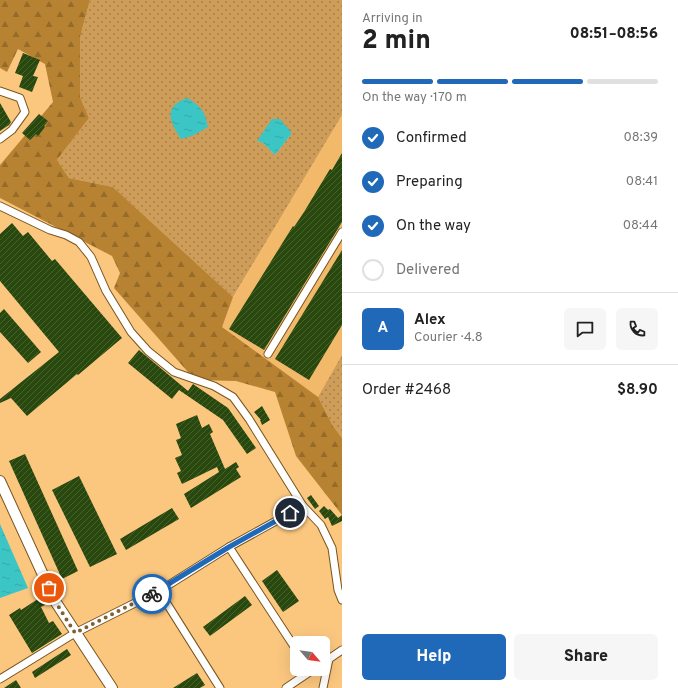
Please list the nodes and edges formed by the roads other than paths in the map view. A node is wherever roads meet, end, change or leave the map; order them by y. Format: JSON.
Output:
{"nodes":[{"id":1,"x":0,"y":91,"type":"edge"},
{"id":2,"x":0,"y":139,"type":"edge"},
{"id":3,"x":0,"y":206,"type":"edge"},
{"id":4,"x":342,"y":232,"type":"edge"},
{"id":5,"x":268,"y":354,"type":"dead end"},
{"id":6,"x":0,"y":481,"type":"edge"},
{"id":7,"x":303,"y":506,"type":"junction"},
{"id":8,"x":229,"y":547,"type":"junction"},
{"id":9,"x":159,"y":591,"type":"junction"},
{"id":10,"x":342,"y":600,"type":"edge"},
{"id":11,"x":75,"y":633,"type":"junction"},
{"id":12,"x":290,"y":640,"type":"edge"},
{"id":13,"x":342,"y":650,"type":"edge"},
{"id":14,"x":330,"y":658,"type":"edge"},
{"id":15,"x":303,"y":676,"type":"edge"},
{"id":16,"x":324,"y":676,"type":"edge"},
{"id":17,"x":0,"y":679,"type":"edge"},
{"id":18,"x":112,"y":688,"type":"edge"},
{"id":19,"x":220,"y":688,"type":"edge"},
{"id":20,"x":286,"y":688,"type":"edge"},
{"id":21,"x":323,"y":688,"type":"edge"}],
"edges":[{"from":1,"to":2,"type":"street"},
{"from":3,"to":7,"type":"street"},
{"from":4,"to":5,"type":"street"},
{"from":6,"to":11,"type":"street"},
{"from":7,"to":8,"type":"street"},
{"from":7,"to":10,"type":"street"},
{"from":8,"to":9,"type":"street"},
{"from":8,"to":12,"type":"street"},
{"from":9,"to":11,"type":"street"},
{"from":9,"to":19,"type":"street"},
{"from":11,"to":17,"type":"street"},
{"from":11,"to":18,"type":"street"},
{"from":13,"to":14,"type":"street"},
{"from":15,"to":20,"type":"street"},
{"from":16,"to":21,"type":"street"}]}
